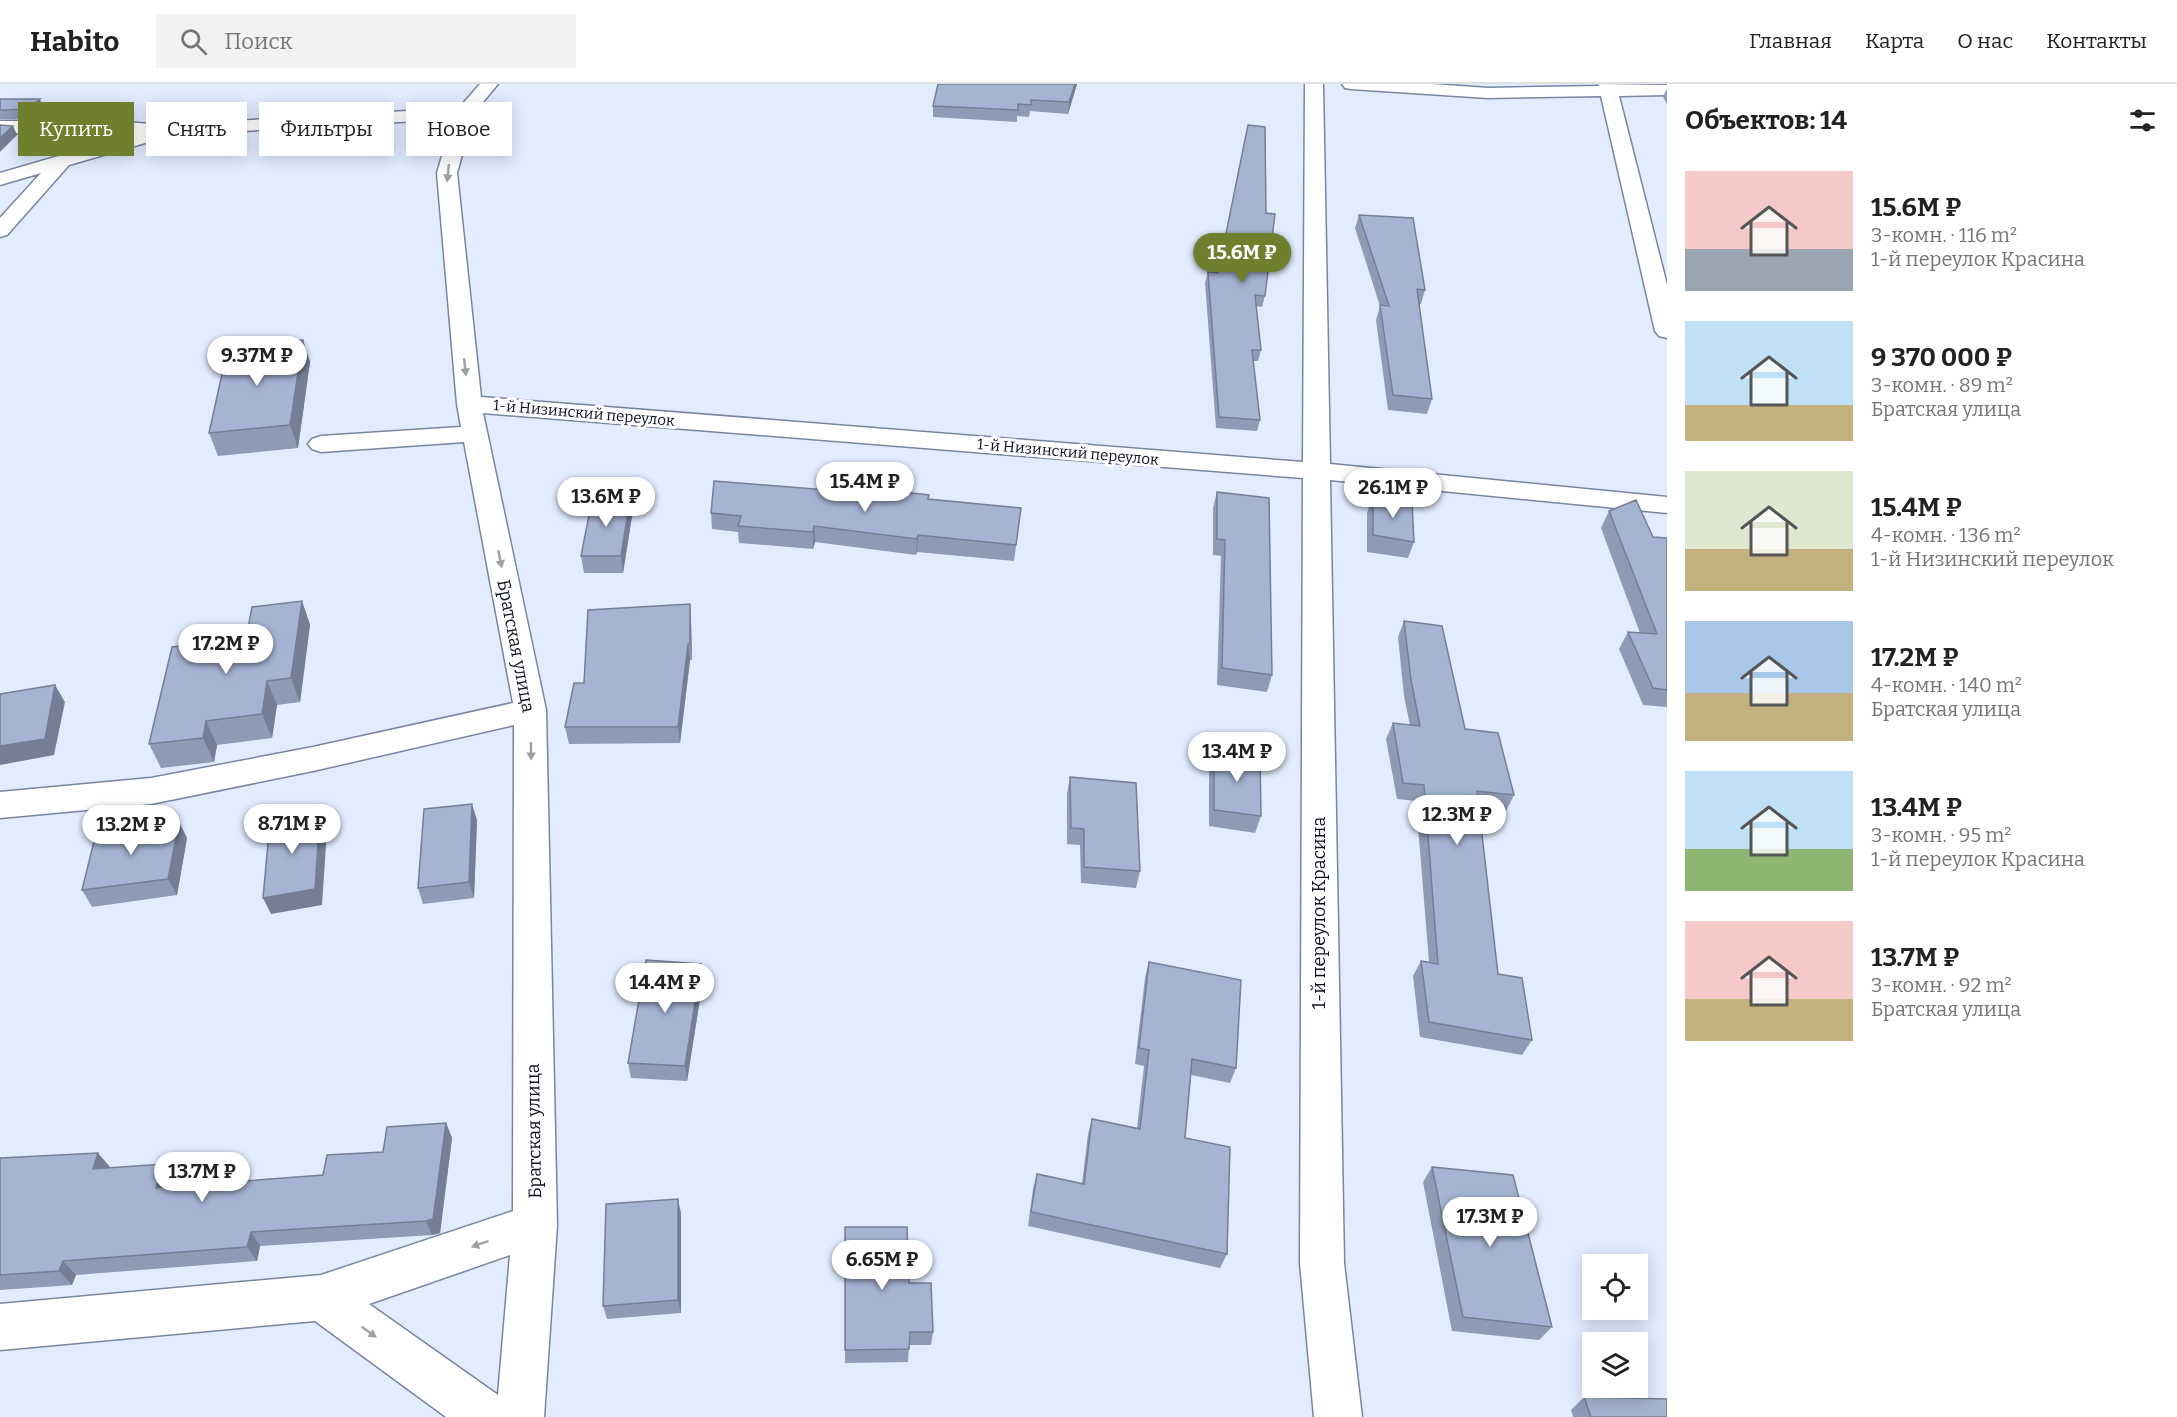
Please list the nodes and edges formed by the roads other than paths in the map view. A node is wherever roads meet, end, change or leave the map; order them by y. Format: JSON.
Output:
{"nodes":[{"id":1,"x":489,"y":84,"type":"edge"},
{"id":2,"x":1314,"y":84,"type":"edge"},
{"id":3,"x":1351,"y":84,"type":"edge"},
{"id":4,"x":1608,"y":87,"type":"edge"},
{"id":5,"x":1667,"y":90,"type":"edge"},
{"id":6,"x":473,"y":102,"type":"edge"},
{"id":7,"x":406,"y":116,"type":"edge"},
{"id":8,"x":247,"y":126,"type":"edge"},
{"id":9,"x":0,"y":127,"type":"edge"},
{"id":10,"x":146,"y":130,"type":"edge"},
{"id":11,"x":146,"y":137,"type":"edge"},
{"id":12,"x":452,"y":156,"type":"edge"},
{"id":13,"x":61,"y":163,"type":"junction"},
{"id":14,"x":0,"y":179,"type":"edge"},
{"id":15,"x":0,"y":231,"type":"edge"},
{"id":16,"x":1667,"y":331,"type":"edge"},
{"id":17,"x":472,"y":419,"type":"junction"},
{"id":18,"x":321,"y":444,"type":"dead end"},
{"id":19,"x":1316,"y":471,"type":"junction"},
{"id":20,"x":1667,"y":505,"type":"edge"},
{"id":21,"x":530,"y":710,"type":"junction"},
{"id":22,"x":0,"y":804,"type":"edge"},
{"id":23,"x":535,"y":1225,"type":"junction"},
{"id":24,"x":321,"y":1298,"type":"junction"},
{"id":25,"x":0,"y":1327,"type":"edge"},
{"id":26,"x":486,"y":1417,"type":"edge"},
{"id":27,"x":519,"y":1417,"type":"edge"},
{"id":28,"x":1338,"y":1417,"type":"edge"}],
"edges":[{"from":1,"to":6,"type":"street","name":"Братская улица"},
{"from":2,"to":19,"type":"street","name":"1-й переулок Красина"},
{"from":3,"to":4,"type":"street"},
{"from":4,"to":5,"type":"street"},
{"from":4,"to":16,"type":"street"},
{"from":7,"to":8,"type":"street"},
{"from":9,"to":10,"type":"street"},
{"from":11,"to":13,"type":"street"},
{"from":12,"to":17,"type":"street","name":"Братская улица","one_way":true},
{"from":13,"to":14,"type":"street"},
{"from":13,"to":15,"type":"street"},
{"from":17,"to":18,"type":"street","name":"1-й Низинский переулок"},
{"from":17,"to":19,"type":"street","name":"1-й Низинский переулок"},
{"from":17,"to":21,"type":"street","name":"Братская улица","one_way":true},
{"from":19,"to":20,"type":"street","name":"1-й Низинский переулок"},
{"from":19,"to":28,"type":"street","name":"1-й переулок Красина"},
{"from":21,"to":22,"type":"street"},
{"from":21,"to":23,"type":"street","name":"Братская улица","one_way":true},
{"from":23,"to":24,"type":"street","name":"Братская улица","one_way":true},
{"from":23,"to":27,"type":"street","name":"Братская улица"},
{"from":24,"to":25,"type":"street","name":"Братская улица"},
{"from":24,"to":26,"type":"street","one_way":true}]}
